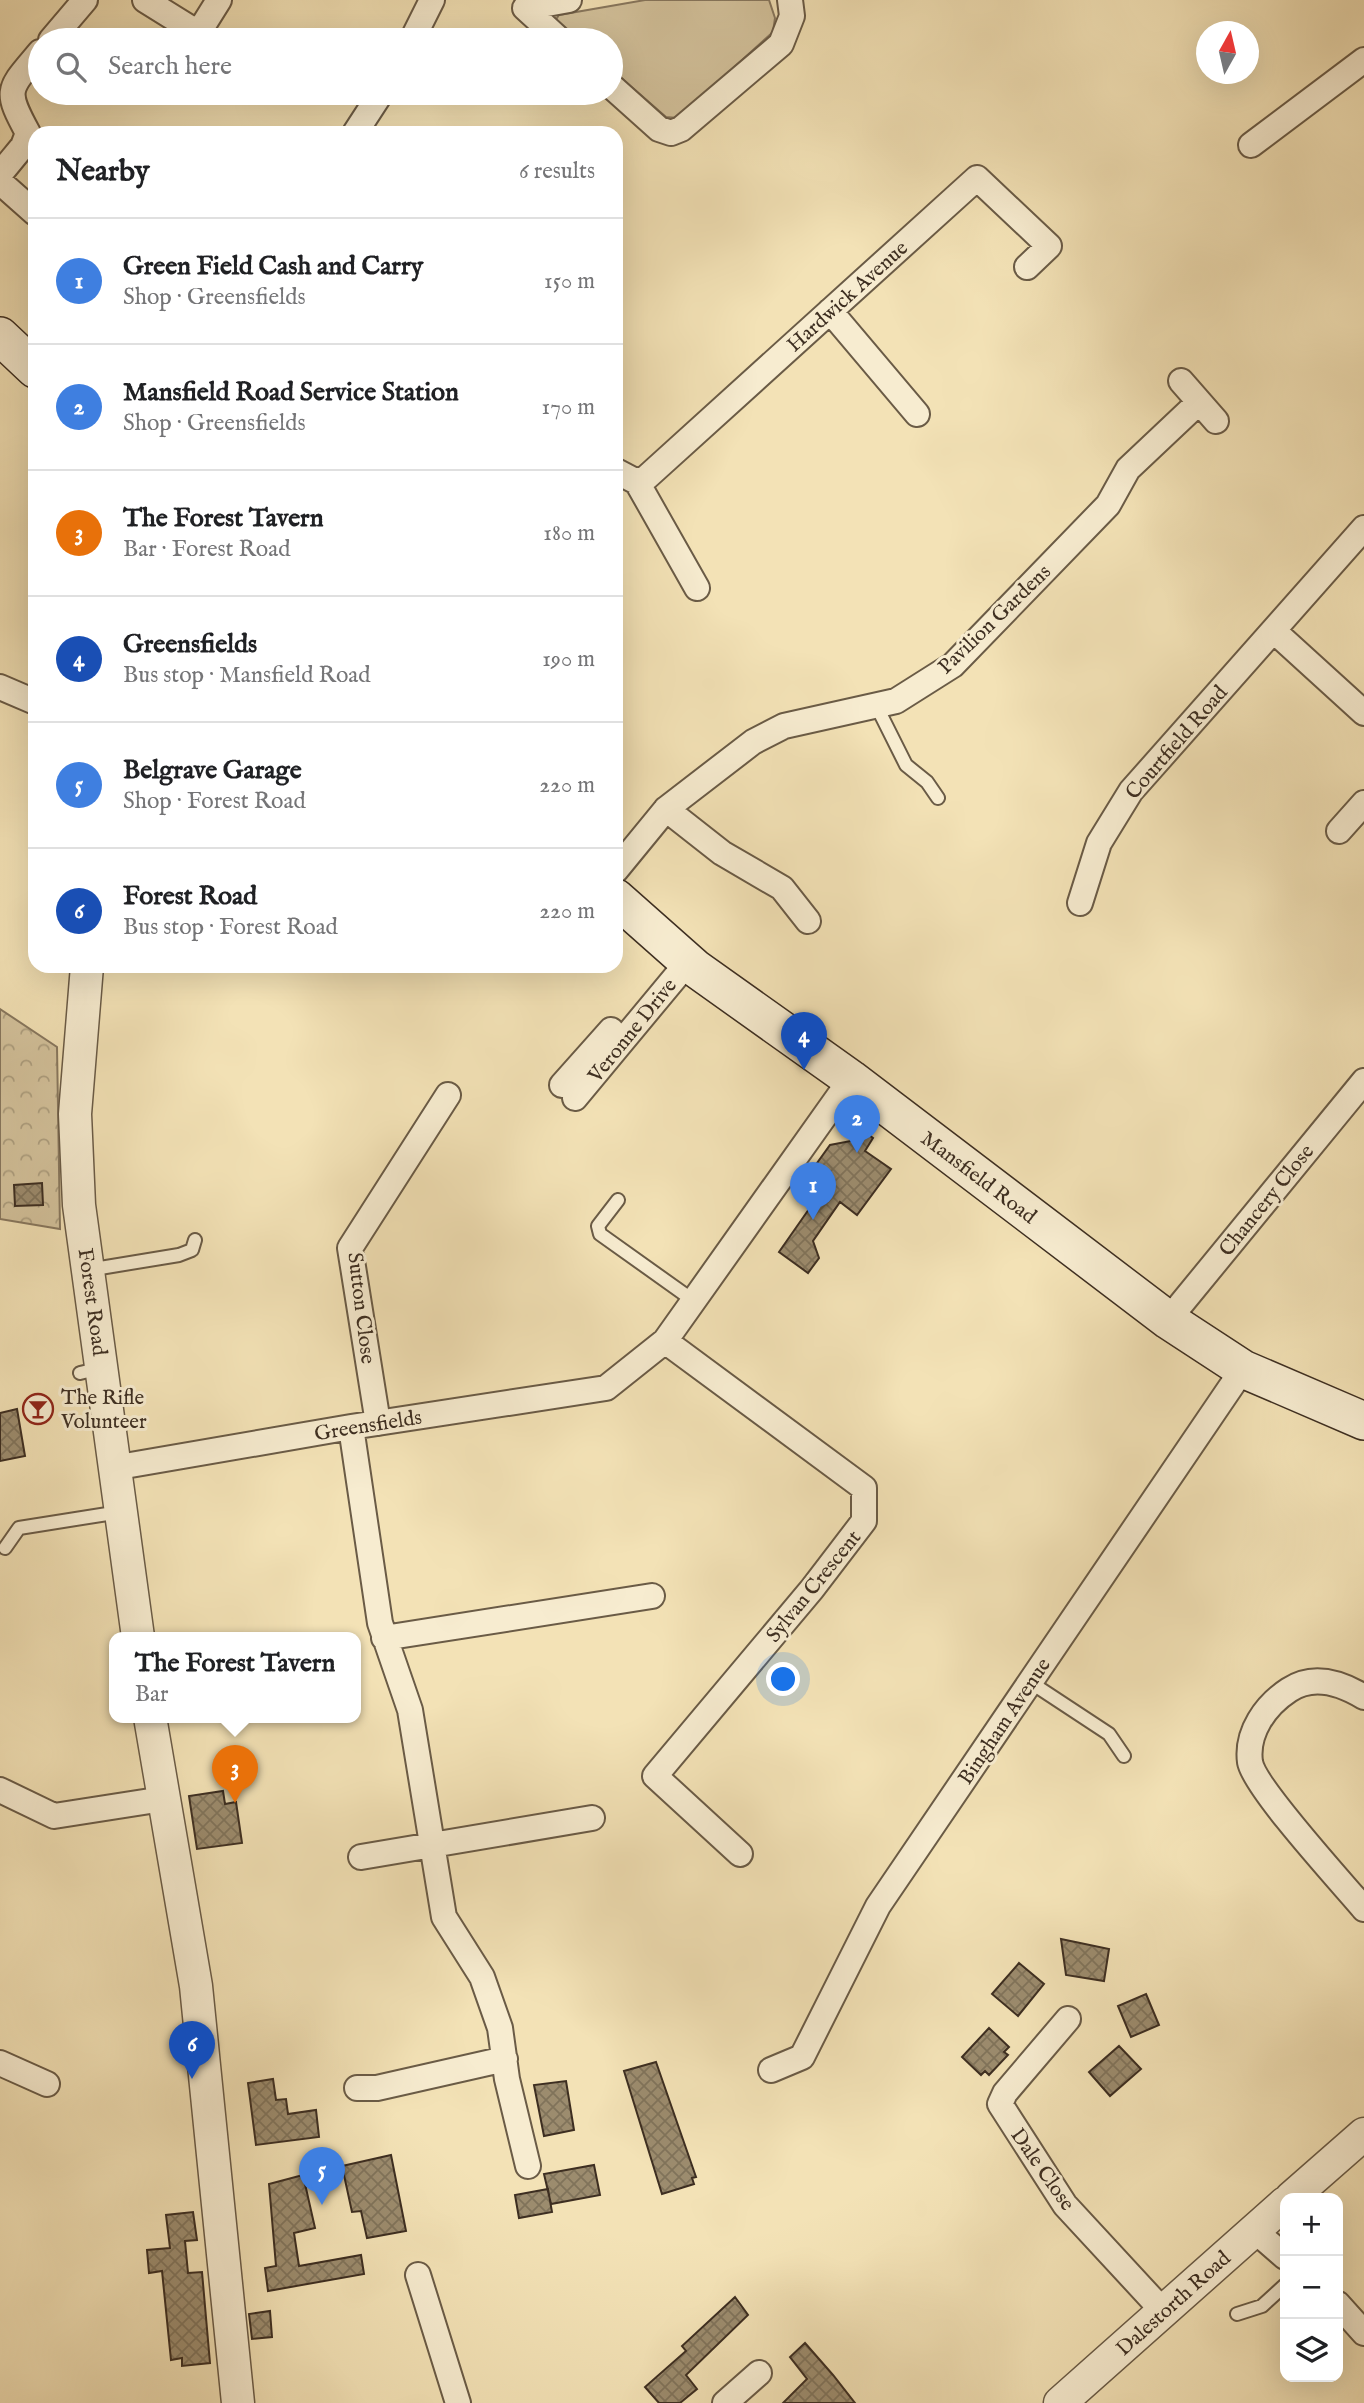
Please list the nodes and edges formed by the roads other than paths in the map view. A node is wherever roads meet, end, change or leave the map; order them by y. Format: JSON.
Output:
{"nodes":[{"id":1,"x":85,"y":0,"type":"edge"},
{"id":2,"x":145,"y":0,"type":"edge"},
{"id":3,"x":219,"y":0,"type":"edge"},
{"id":4,"x":432,"y":0,"type":"edge"},
{"id":5,"x":569,"y":0,"type":"edge"},
{"id":6,"x":790,"y":0,"type":"edge"},
{"id":7,"x":519,"y":4,"type":"edge"},
{"id":8,"x":61,"y":28,"type":"edge"},
{"id":9,"x":184,"y":28,"type":"edge"},
{"id":10,"x":202,"y":28,"type":"edge"},
{"id":11,"x":418,"y":28,"type":"edge"},
{"id":12,"x":546,"y":28,"type":"edge"},
{"id":13,"x":1364,"y":61,"type":"edge"},
{"id":14,"x":28,"y":67,"type":"edge"},
{"id":15,"x":623,"y":97,"type":"edge"},
{"id":16,"x":374,"y":105,"type":"edge"},
{"id":17,"x":360,"y":126,"type":"edge"},
{"id":18,"x":28,"y":133,"type":"edge"},
{"id":19,"x":28,"y":133,"type":"edge"},
{"id":20,"x":1251,"y":145,"type":"dead end"},
{"id":21,"x":0,"y":174,"type":"edge"},
{"id":22,"x":0,"y":182,"type":"edge"},
{"id":23,"x":28,"y":207,"type":"edge"},
{"id":24,"x":1027,"y":267,"type":"dead end"},
{"id":25,"x":830,"y":311,"type":"junction"},
{"id":26,"x":0,"y":336,"type":"edge"},
{"id":27,"x":28,"y":362,"type":"edge"},
{"id":28,"x":1181,"y":381,"type":"dead end"},
{"id":29,"x":1199,"y":402,"type":"junction"},
{"id":30,"x":918,"y":414,"type":"dead end"},
{"id":31,"x":1216,"y":421,"type":"dead end"},
{"id":32,"x":626,"y":477,"type":"edge"},
{"id":33,"x":1364,"y":528,"type":"edge"},
{"id":34,"x":696,"y":588,"type":"dead end"},
{"id":35,"x":1274,"y":631,"type":"junction"},
{"id":36,"x":0,"y":687,"type":"edge"},
{"id":37,"x":28,"y":699,"type":"edge"},
{"id":38,"x":876,"y":705,"type":"junction"},
{"id":39,"x":1364,"y":713,"type":"edge"},
{"id":40,"x":938,"y":798,"type":"dead end"},
{"id":41,"x":1364,"y":803,"type":"edge"},
{"id":42,"x":666,"y":809,"type":"junction"},
{"id":43,"x":1339,"y":831,"type":"dead end"},
{"id":44,"x":623,"y":861,"type":"edge"},
{"id":45,"x":1080,"y":903,"type":"dead end"},
{"id":46,"x":623,"y":904,"type":"edge"},
{"id":47,"x":808,"y":921,"type":"dead end"},
{"id":48,"x":683,"y":958,"type":"junction"},
{"id":49,"x":86,"y":973,"type":"edge"},
{"id":50,"x":851,"y":1079,"type":"junction"},
{"id":51,"x":1364,"y":1081,"type":"edge"},
{"id":52,"x":569,"y":1092,"type":"dead end"},
{"id":53,"x":448,"y":1095,"type":"dead end"},
{"id":54,"x":618,"y":1200,"type":"dead end"},
{"id":55,"x":195,"y":1240,"type":"dead end"},
{"id":56,"x":88,"y":1270,"type":"junction"},
{"id":57,"x":694,"y":1301,"type":"junction"},
{"id":58,"x":1168,"y":1320,"type":"junction"},
{"id":59,"x":665,"y":1341,"type":"junction"},
{"id":60,"x":1243,"y":1368,"type":"junction"},
{"id":61,"x":1364,"y":1421,"type":"edge"},
{"id":62,"x":378,"y":1423,"type":"junction"},
{"id":63,"x":351,"y":1427,"type":"junction"},
{"id":64,"x":113,"y":1468,"type":"junction"},
{"id":65,"x":120,"y":1512,"type":"junction"},
{"id":66,"x":5,"y":1548,"type":"dead end"},
{"id":67,"x":652,"y":1597,"type":"dead end"},
{"id":68,"x":137,"y":1632,"type":"edge"},
{"id":69,"x":384,"y":1638,"type":"junction"},
{"id":70,"x":1030,"y":1682,"type":"junction"},
{"id":71,"x":1364,"y":1697,"type":"edge"},
{"id":72,"x":151,"y":1723,"type":"edge"},
{"id":73,"x":1124,"y":1756,"type":"dead end"},
{"id":74,"x":0,"y":1790,"type":"edge"},
{"id":75,"x":163,"y":1799,"type":"junction"},
{"id":76,"x":592,"y":1818,"type":"dead end"},
{"id":77,"x":430,"y":1845,"type":"junction"},
{"id":78,"x":740,"y":1854,"type":"dead end"},
{"id":79,"x":361,"y":1857,"type":"dead end"},
{"id":80,"x":1364,"y":1909,"type":"edge"},
{"id":81,"x":1068,"y":2019,"type":"dead end"},
{"id":82,"x":505,"y":2059,"type":"junction"},
{"id":83,"x":0,"y":2063,"type":"edge"},
{"id":84,"x":771,"y":2070,"type":"dead end"},
{"id":85,"x":47,"y":2084,"type":"dead end"},
{"id":86,"x":357,"y":2088,"type":"dead end"},
{"id":87,"x":1364,"y":2134,"type":"edge"},
{"id":88,"x":528,"y":2165,"type":"dead end"},
{"id":89,"x":1297,"y":2193,"type":"edge"},
{"id":90,"x":1280,"y":2207,"type":"edge"},
{"id":91,"x":1254,"y":2230,"type":"junction"},
{"id":92,"x":1284,"y":2256,"type":"edge"},
{"id":93,"x":418,"y":2275,"type":"dead end"},
{"id":94,"x":1280,"y":2290,"type":"edge"},
{"id":95,"x":1343,"y":2310,"type":"edge"},
{"id":96,"x":1163,"y":2311,"type":"junction"},
{"id":97,"x":1237,"y":2314,"type":"dead end"},
{"id":98,"x":1364,"y":2333,"type":"edge"},
{"id":99,"x":759,"y":2373,"type":"dead end"},
{"id":100,"x":238,"y":2403,"type":"edge"},
{"id":101,"x":458,"y":2403,"type":"edge"},
{"id":102,"x":725,"y":2403,"type":"edge"},
{"id":103,"x":1060,"y":2403,"type":"edge"}],
"edges":[{"from":1,"to":8,"type":"street"},
{"from":2,"to":9,"type":"street"},
{"from":3,"to":10,"type":"street"},
{"from":4,"to":11,"type":"street"},
{"from":5,"to":7,"type":"street"},
{"from":6,"to":15,"type":"street"},
{"from":7,"to":12,"type":"street"},
{"from":13,"to":20,"type":"street"},
{"from":14,"to":19,"type":"street"},
{"from":16,"to":17,"type":"street"},
{"from":18,"to":21,"type":"street"},
{"from":22,"to":23,"type":"street"},
{"from":24,"to":25,"type":"street","name":"Hardwick Avenue"},
{"from":25,"to":30,"type":"street"},
{"from":25,"to":32,"type":"street","name":"Hardwick Avenue"},
{"from":26,"to":27,"type":"main road"},
{"from":28,"to":29,"type":"street"},
{"from":29,"to":31,"type":"street"},
{"from":29,"to":38,"type":"street","name":"Pavilion Gardens"},
{"from":32,"to":34,"type":"street"},
{"from":33,"to":35,"type":"street","name":"Courtfield Road"},
{"from":35,"to":39,"type":"street"},
{"from":35,"to":45,"type":"street","name":"Courtfield Road"},
{"from":36,"to":37,"type":"street"},
{"from":38,"to":40,"type":"lane"},
{"from":38,"to":42,"type":"street","name":"Pavilion Gardens"},
{"from":41,"to":43,"type":"street"},
{"from":42,"to":44,"type":"street","name":"Pavilion Gardens"},
{"from":42,"to":47,"type":"street"},
{"from":46,"to":48,"type":"main road","name":"Mansfield Road"},
{"from":48,"to":50,"type":"main road","name":"Mansfield Road"},
{"from":48,"to":52,"type":"street"},
{"from":49,"to":56,"type":"street","name":"Forest Road"},
{"from":50,"to":57,"type":"street","name":"Greensfields"},
{"from":50,"to":58,"type":"main road","name":"Mansfield Road"},
{"from":51,"to":58,"type":"street","name":"Chancery Close"},
{"from":53,"to":62,"type":"street","name":"Sutton Close"},
{"from":54,"to":57,"type":"lane"},
{"from":55,"to":56,"type":"lane"},
{"from":56,"to":64,"type":"street","name":"Forest Road"},
{"from":57,"to":59,"type":"street","name":"Greensfields"},
{"from":58,"to":60,"type":"main road","name":"Mansfield Road"},
{"from":59,"to":62,"type":"street","name":"Greensfields"},
{"from":59,"to":78,"type":"street","name":"Sylvan Crescent"},
{"from":60,"to":61,"type":"main road","name":"Mansfield Road"},
{"from":60,"to":70,"type":"street","name":"Bingham Avenue"},
{"from":62,"to":63,"type":"street","name":"Greensfields"},
{"from":63,"to":64,"type":"street","name":"Greensfields"},
{"from":63,"to":69,"type":"street"},
{"from":64,"to":65,"type":"street","name":"Forest Road"},
{"from":65,"to":66,"type":"lane"},
{"from":65,"to":68,"type":"street","name":"Forest Road"},
{"from":67,"to":69,"type":"street"},
{"from":69,"to":77,"type":"street"},
{"from":70,"to":73,"type":"lane"},
{"from":70,"to":84,"type":"street","name":"Bingham Avenue"},
{"from":71,"to":80,"type":"street"},
{"from":72,"to":75,"type":"street"},
{"from":74,"to":75,"type":"street"},
{"from":75,"to":100,"type":"street"},
{"from":76,"to":77,"type":"street"},
{"from":77,"to":79,"type":"street"},
{"from":77,"to":82,"type":"street"},
{"from":81,"to":96,"type":"street","name":"Dale Close"},
{"from":82,"to":86,"type":"street"},
{"from":82,"to":88,"type":"street"},
{"from":83,"to":85,"type":"street"},
{"from":87,"to":89,"type":"street"},
{"from":90,"to":91,"type":"street","name":"Dalestorth Road"},
{"from":91,"to":92,"type":"street"},
{"from":91,"to":96,"type":"street","name":"Dalestorth Road"},
{"from":93,"to":101,"type":"street"},
{"from":94,"to":97,"type":"lane"},
{"from":95,"to":98,"type":"street"},
{"from":96,"to":103,"type":"street","name":"Dalestorth Road"},
{"from":99,"to":102,"type":"street"}]}
